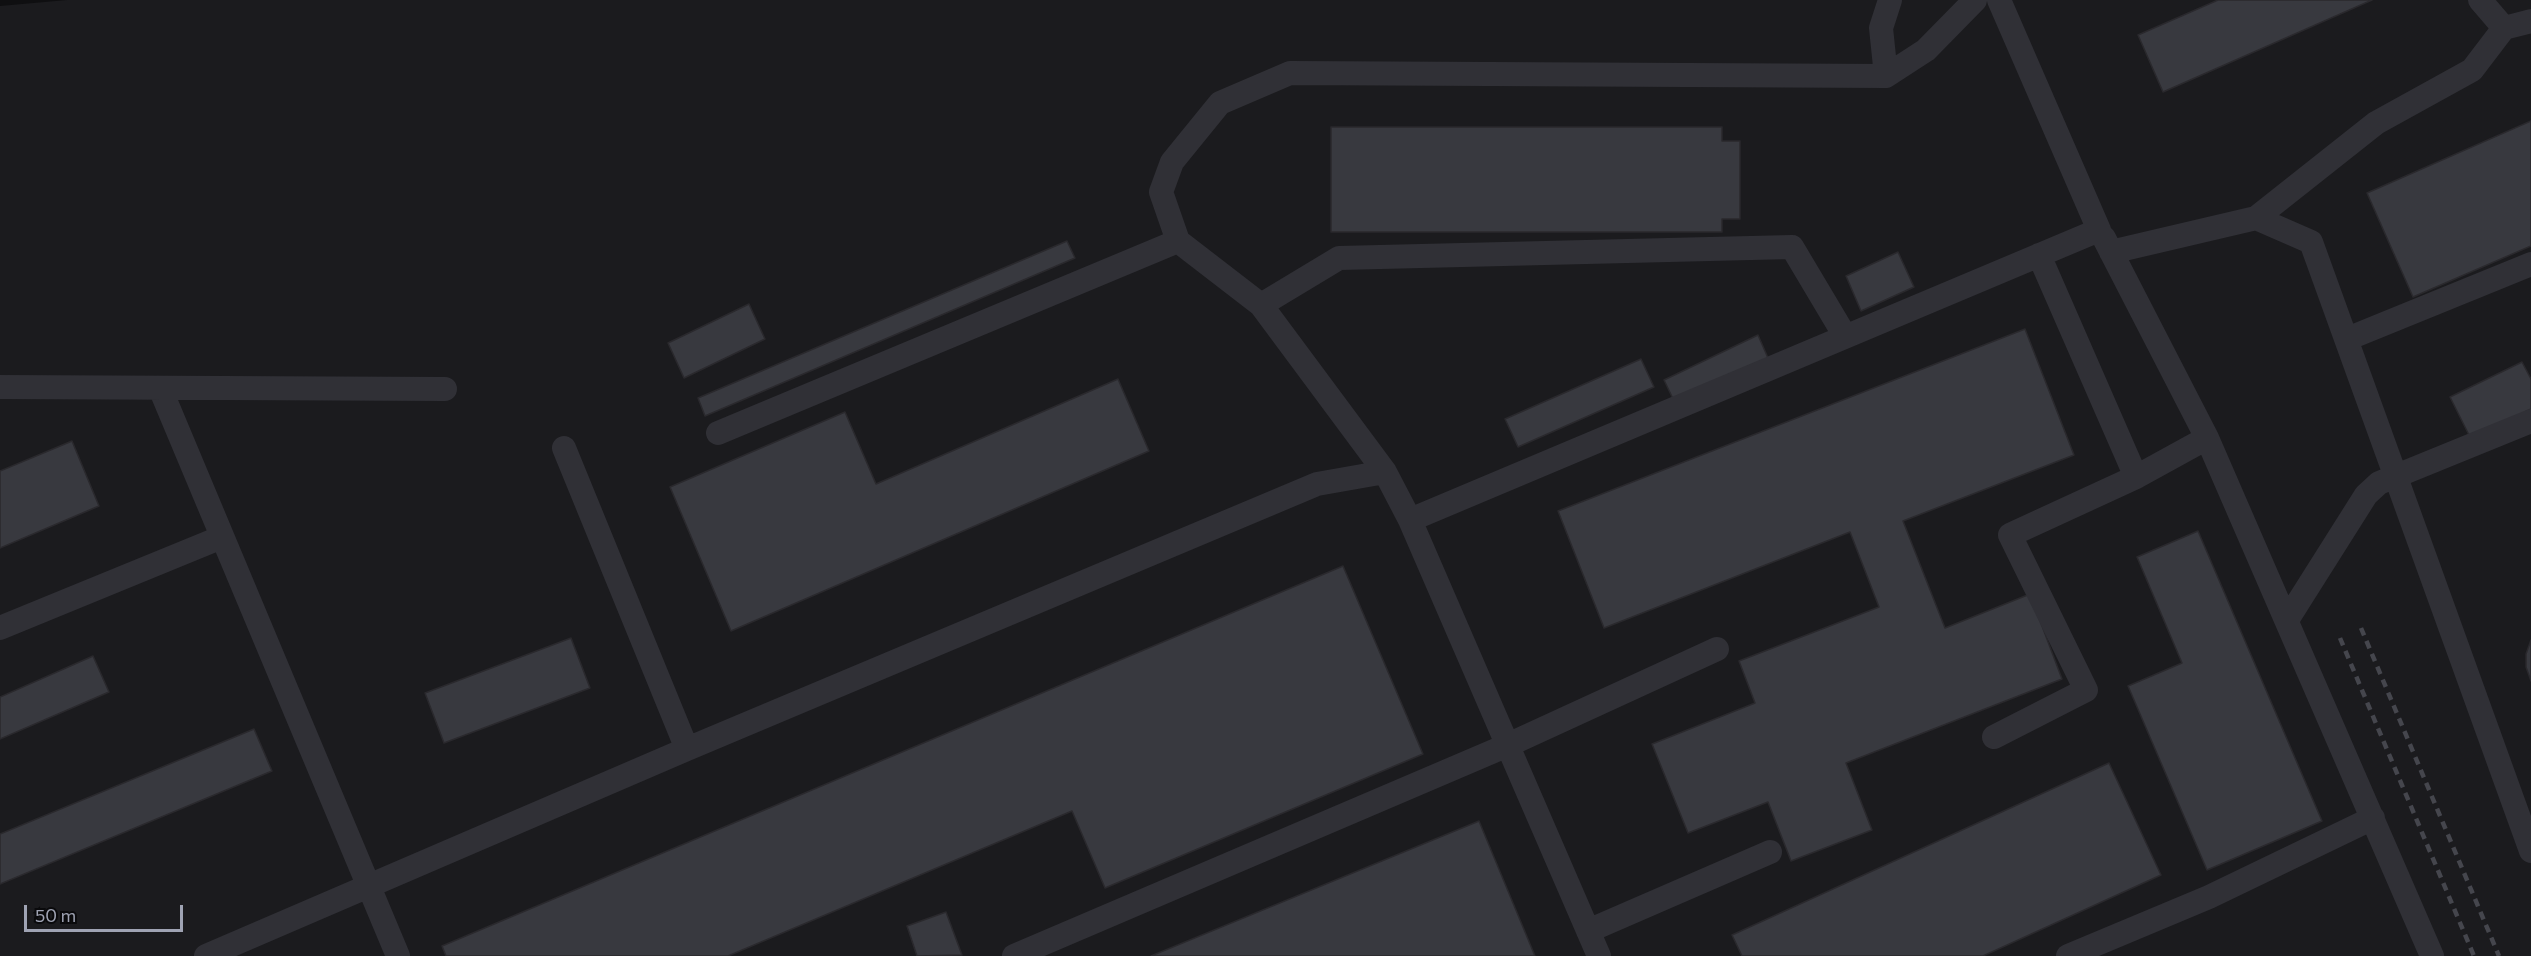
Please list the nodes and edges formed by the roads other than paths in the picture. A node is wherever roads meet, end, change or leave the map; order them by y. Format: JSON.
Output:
{"nodes":[{"id":1,"x":1890,"y":0,"type":"edge"},
{"id":2,"x":1975,"y":0,"type":"edge"},
{"id":3,"x":1999,"y":0,"type":"edge"},
{"id":4,"x":2480,"y":0,"type":"edge"},
{"id":5,"x":2531,"y":21,"type":"edge"},
{"id":6,"x":2504,"y":28,"type":"junction"},
{"id":7,"x":1886,"y":76,"type":"junction"},
{"id":8,"x":2256,"y":218,"type":"junction"},
{"id":9,"x":2099,"y":230,"type":"junction"},
{"id":10,"x":1178,"y":241,"type":"junction"},
{"id":11,"x":2111,"y":252,"type":"junction"},
{"id":12,"x":2039,"y":255,"type":"junction"},
{"id":13,"x":2531,"y":264,"type":"edge"},
{"id":14,"x":1261,"y":305,"type":"junction"},
{"id":15,"x":1845,"y":336,"type":"junction"},
{"id":16,"x":2347,"y":339,"type":"junction"},
{"id":17,"x":0,"y":387,"type":"edge"},
{"id":18,"x":160,"y":387,"type":"junction"},
{"id":19,"x":445,"y":389,"type":"dead end"},
{"id":20,"x":2531,"y":421,"type":"edge"},
{"id":21,"x":718,"y":433,"type":"dead end"},
{"id":22,"x":2207,"y":438,"type":"junction"},
{"id":23,"x":564,"y":448,"type":"dead end"},
{"id":24,"x":1384,"y":472,"type":"junction"},
{"id":25,"x":2396,"y":476,"type":"junction"},
{"id":26,"x":2136,"y":477,"type":"junction"},
{"id":27,"x":1410,"y":520,"type":"junction"},
{"id":28,"x":222,"y":537,"type":"junction"},
{"id":29,"x":2287,"y":620,"type":"junction"},
{"id":30,"x":0,"y":628,"type":"edge"},
{"id":31,"x":1717,"y":649,"type":"dead end"},
{"id":32,"x":1994,"y":737,"type":"dead end"},
{"id":33,"x":1508,"y":745,"type":"junction"},
{"id":34,"x":687,"y":749,"type":"junction"},
{"id":35,"x":2373,"y":818,"type":"junction"},
{"id":36,"x":2531,"y":851,"type":"edge"},
{"id":37,"x":1770,"y":852,"type":"dead end"},
{"id":38,"x":368,"y":887,"type":"junction"},
{"id":39,"x":1588,"y":931,"type":"junction"},
{"id":40,"x":206,"y":956,"type":"edge"},
{"id":41,"x":398,"y":956,"type":"edge"},
{"id":42,"x":1014,"y":956,"type":"edge"},
{"id":43,"x":1599,"y":956,"type":"edge"},
{"id":44,"x":2068,"y":956,"type":"edge"},
{"id":45,"x":2432,"y":956,"type":"edge"}],
"edges":[{"from":1,"to":7,"type":"lane"},
{"from":2,"to":7,"type":"lane"},
{"from":3,"to":9,"type":"lane"},
{"from":4,"to":6,"type":"lane"},
{"from":5,"to":6,"type":"lane"},
{"from":6,"to":8,"type":"lane"},
{"from":7,"to":10,"type":"lane"},
{"from":8,"to":11,"type":"lane"},
{"from":8,"to":16,"type":"lane"},
{"from":9,"to":11,"type":"lane"},
{"from":9,"to":12,"type":"lane"},
{"from":10,"to":14,"type":"lane"},
{"from":10,"to":21,"type":"lane"},
{"from":11,"to":22,"type":"lane"},
{"from":12,"to":15,"type":"lane"},
{"from":12,"to":26,"type":"lane"},
{"from":13,"to":16,"type":"lane"},
{"from":14,"to":15,"type":"lane"},
{"from":14,"to":24,"type":"lane"},
{"from":15,"to":27,"type":"lane"},
{"from":16,"to":25,"type":"lane"},
{"from":17,"to":18,"type":"lane"},
{"from":18,"to":19,"type":"lane"},
{"from":18,"to":28,"type":"lane"},
{"from":20,"to":25,"type":"lane"},
{"from":22,"to":26,"type":"lane"},
{"from":22,"to":29,"type":"lane"},
{"from":23,"to":34,"type":"lane"},
{"from":24,"to":27,"type":"lane"},
{"from":24,"to":34,"type":"lane"},
{"from":25,"to":29,"type":"lane"},
{"from":25,"to":36,"type":"lane"},
{"from":26,"to":32,"type":"lane"},
{"from":27,"to":33,"type":"lane"},
{"from":28,"to":30,"type":"lane"},
{"from":28,"to":38,"type":"lane"},
{"from":29,"to":35,"type":"lane"},
{"from":31,"to":33,"type":"lane"},
{"from":33,"to":39,"type":"lane"},
{"from":33,"to":42,"type":"lane"},
{"from":34,"to":38,"type":"lane"},
{"from":35,"to":44,"type":"lane"},
{"from":35,"to":45,"type":"lane"},
{"from":37,"to":39,"type":"lane"},
{"from":38,"to":40,"type":"lane"},
{"from":38,"to":41,"type":"lane"},
{"from":39,"to":43,"type":"lane"}]}
